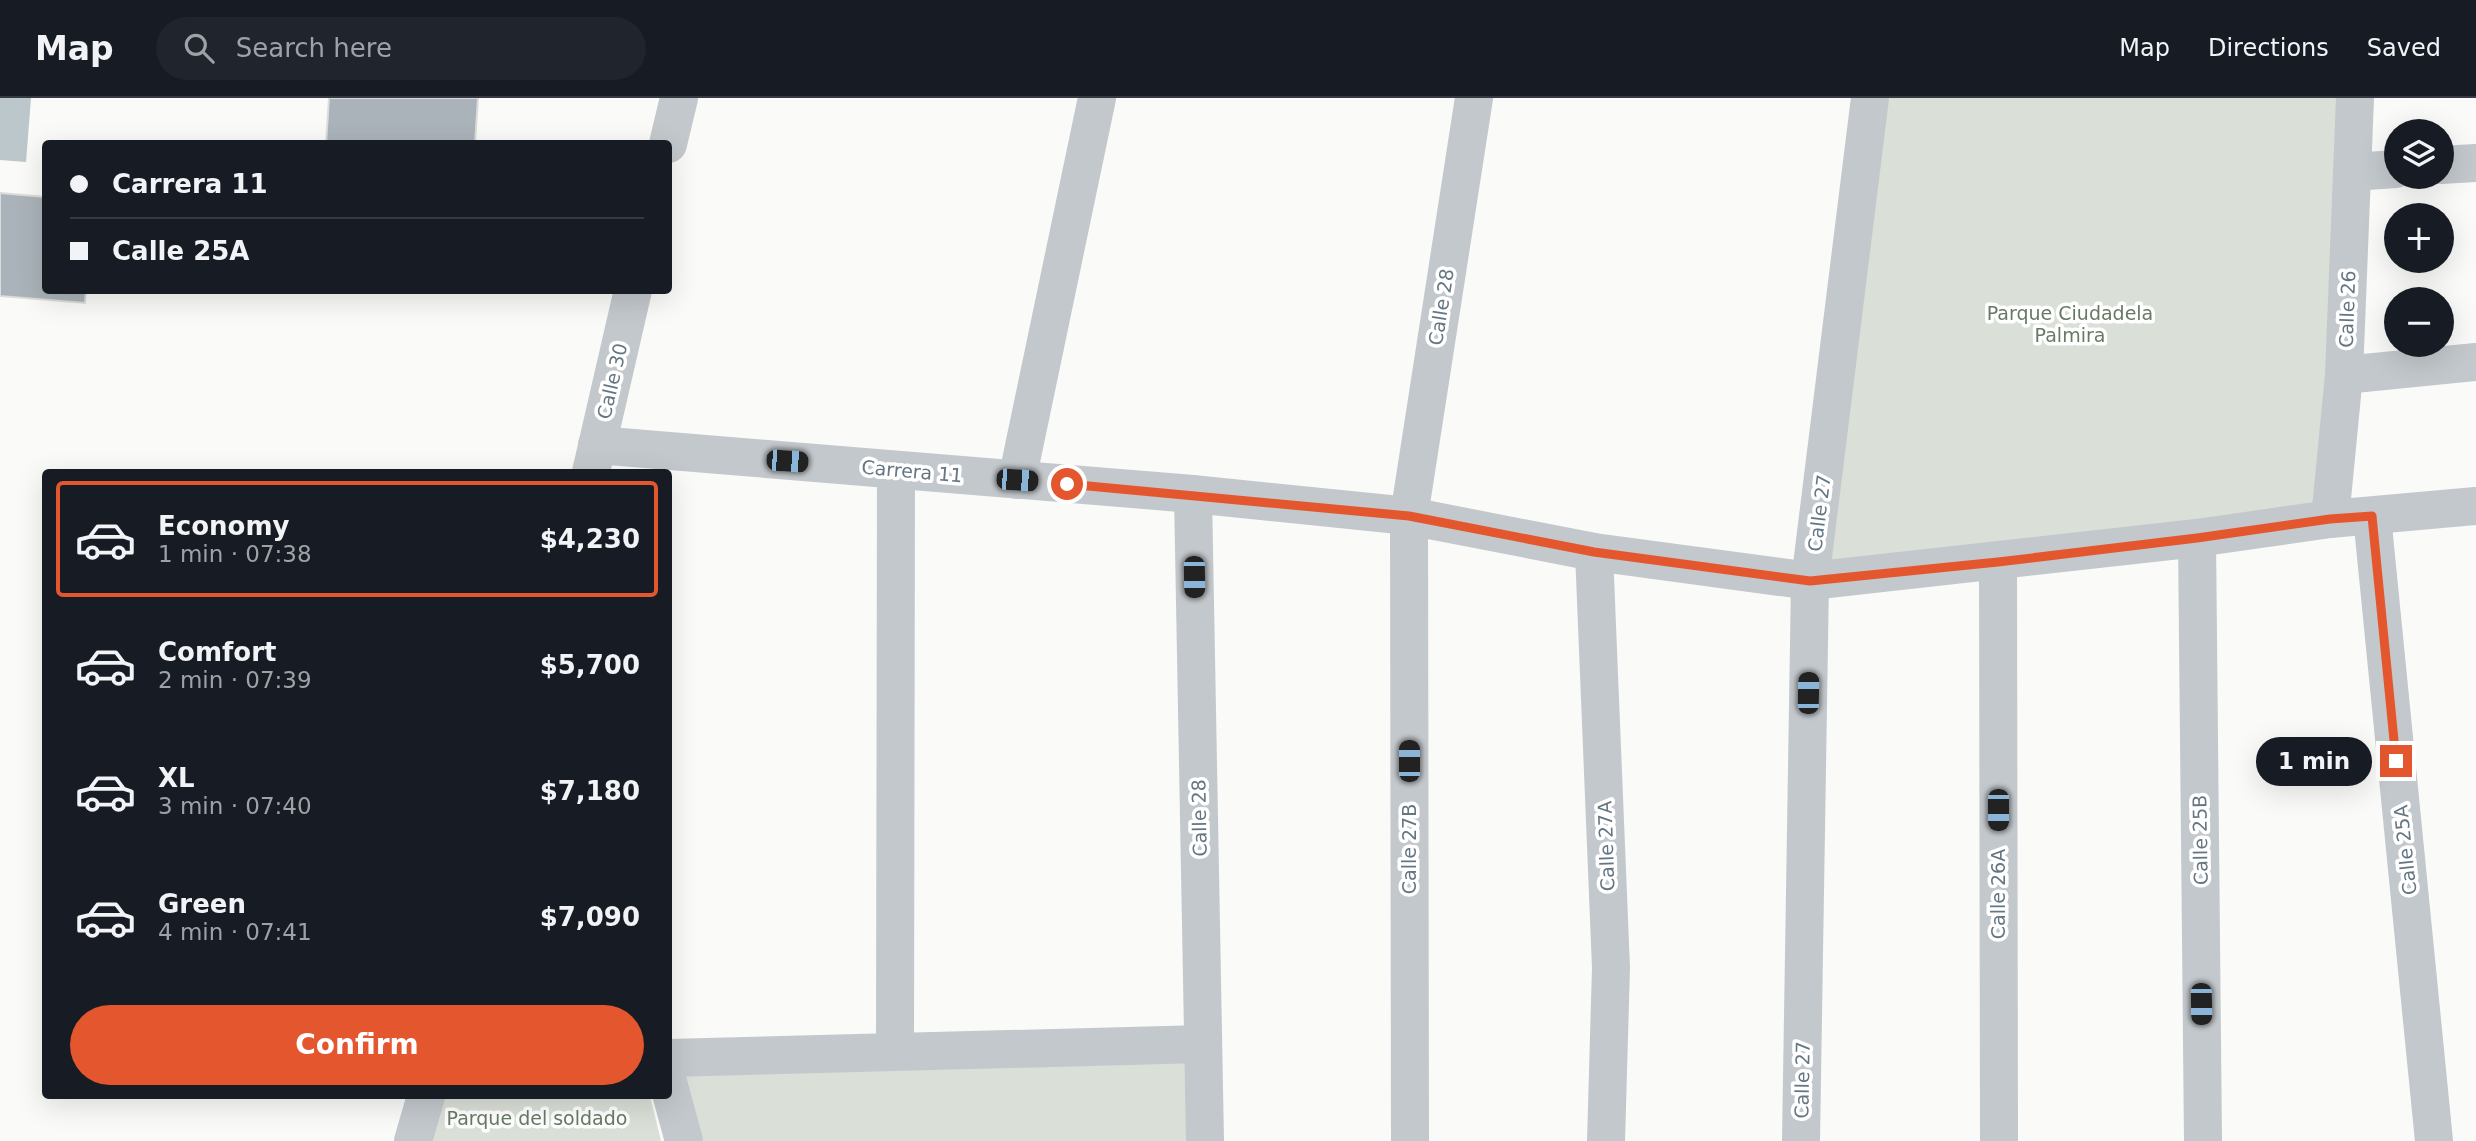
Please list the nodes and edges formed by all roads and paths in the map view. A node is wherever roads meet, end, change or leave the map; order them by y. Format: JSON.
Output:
{"nodes":[{"id":1,"x":679,"y":98,"type":"edge"},
{"id":2,"x":1097,"y":98,"type":"edge"},
{"id":3,"x":1474,"y":98,"type":"edge"},
{"id":4,"x":1870,"y":98,"type":"edge"},
{"id":5,"x":2355,"y":98,"type":"edge"},
{"id":6,"x":669,"y":140,"type":"edge"},
{"id":7,"x":2476,"y":163,"type":"edge"},
{"id":8,"x":2454,"y":164,"type":"edge"},
{"id":9,"x":2384,"y":170,"type":"edge"},
{"id":10,"x":2352,"y":172,"type":"junction"},
{"id":11,"x":633,"y":294,"type":"edge"},
{"id":12,"x":2476,"y":362,"type":"edge"},
{"id":13,"x":2344,"y":375,"type":"junction"},
{"id":14,"x":594,"y":459,"type":"edge"},
{"id":15,"x":896,"y":470,"type":"junction"},
{"id":16,"x":1017,"y":480,"type":"junction"},
{"id":17,"x":1193,"y":494,"type":"junction"},
{"id":18,"x":2476,"y":506,"type":"edge"},
{"id":19,"x":1409,"y":516,"type":"junction"},
{"id":20,"x":2372,"y":516,"type":"junction"},
{"id":21,"x":2330,"y":519,"type":"junction"},
{"id":22,"x":2197,"y":538,"type":"junction"},
{"id":23,"x":1594,"y":552,"type":"junction"},
{"id":24,"x":1998,"y":562,"type":"junction"},
{"id":25,"x":1810,"y":581,"type":"junction"},
{"id":26,"x":1203,"y":1044,"type":"junction"},
{"id":27,"x":895,"y":1052,"type":"junction"},
{"id":28,"x":672,"y":1058,"type":"edge"},
{"id":29,"x":672,"y":1097,"type":"edge"},
{"id":30,"x":425,"y":1099,"type":"edge"},
{"id":31,"x":413,"y":1141,"type":"edge"},
{"id":32,"x":684,"y":1141,"type":"edge"},
{"id":33,"x":1205,"y":1141,"type":"edge"},
{"id":34,"x":1409,"y":1141,"type":"edge"},
{"id":35,"x":1606,"y":1141,"type":"edge"},
{"id":36,"x":1801,"y":1141,"type":"edge"},
{"id":37,"x":1999,"y":1141,"type":"edge"},
{"id":38,"x":2203,"y":1141,"type":"edge"},
{"id":39,"x":2434,"y":1141,"type":"edge"}],
"edges":[{"from":1,"to":6,"type":"street"},
{"from":2,"to":16,"type":"street"},
{"from":3,"to":19,"type":"street","name":"Calle 28"},
{"from":4,"to":25,"type":"street","name":"Calle 27"},
{"from":5,"to":10,"type":"street","name":"Calle 26"},
{"from":7,"to":8,"type":"street"},
{"from":9,"to":10,"type":"street"},
{"from":10,"to":13,"type":"street","name":"Calle 26"},
{"from":11,"to":14,"type":"street","name":"Calle 30"},
{"from":12,"to":13,"type":"street"},
{"from":13,"to":21,"type":"street","name":"Calle 26"},
{"from":14,"to":15,"type":"street","name":"Carrera 11"},
{"from":15,"to":16,"type":"street","name":"Carrera 11"},
{"from":15,"to":27,"type":"street"},
{"from":16,"to":17,"type":"street","name":"Carrera 11"},
{"from":17,"to":19,"type":"street","name":"Carrera 11"},
{"from":17,"to":26,"type":"street","name":"Calle 28"},
{"from":18,"to":20,"type":"street","name":"Carrera 11"},
{"from":19,"to":23,"type":"street","name":"Carrera 11"},
{"from":19,"to":34,"type":"street","name":"Calle 27B"},
{"from":20,"to":21,"type":"street","name":"Carrera 11"},
{"from":20,"to":39,"type":"street","name":"Calle 25A"},
{"from":21,"to":22,"type":"street","name":"Carrera 11"},
{"from":22,"to":24,"type":"street","name":"Carrera 11"},
{"from":22,"to":38,"type":"street","name":"Calle 25B"},
{"from":23,"to":25,"type":"street","name":"Carrera 11"},
{"from":23,"to":35,"type":"street","name":"Calle 27A"},
{"from":24,"to":25,"type":"street","name":"Carrera 11"},
{"from":24,"to":37,"type":"street","name":"Calle 26A"},
{"from":25,"to":36,"type":"street","name":"Calle 27"},
{"from":26,"to":27,"type":"street"},
{"from":26,"to":33,"type":"street","name":"Calle 28"},
{"from":27,"to":28,"type":"street"},
{"from":29,"to":32,"type":"street"},
{"from":30,"to":31,"type":"street"}]}
